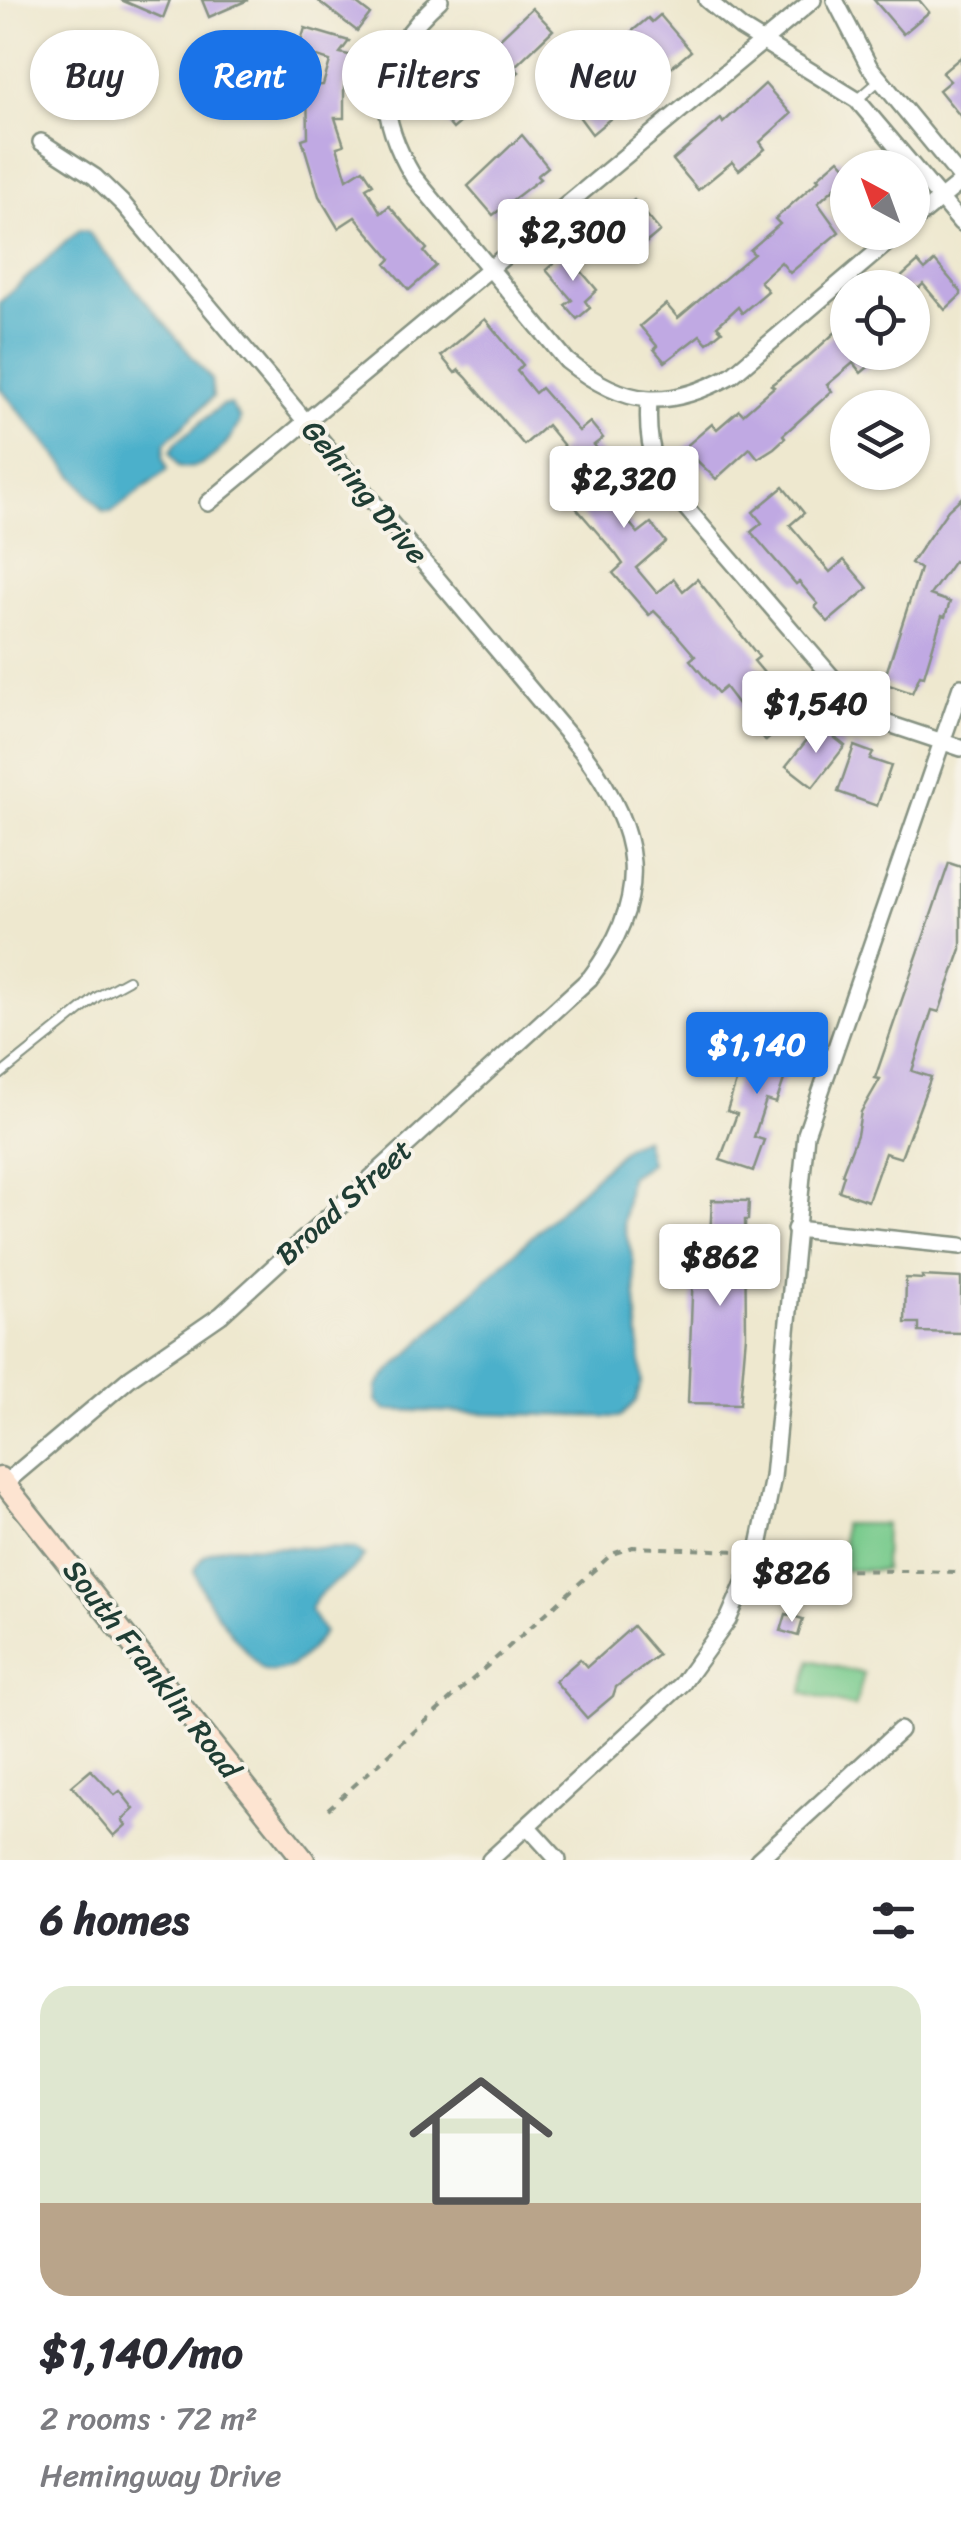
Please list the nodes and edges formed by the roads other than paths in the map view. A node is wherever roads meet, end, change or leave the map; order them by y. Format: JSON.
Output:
{"nodes":[{"id":1,"x":440,"y":0,"type":"edge"},
{"id":2,"x":707,"y":0,"type":"edge"},
{"id":3,"x":813,"y":0,"type":"edge"},
{"id":4,"x":835,"y":0,"type":"edge"},
{"id":5,"x":763,"y":42,"type":"junction"},
{"id":6,"x":880,"y":80,"type":"junction"},
{"id":7,"x":858,"y":100,"type":"junction"},
{"id":8,"x":41,"y":142,"type":"dead end"},
{"id":9,"x":961,"y":180,"type":"edge"},
{"id":10,"x":940,"y":199,"type":"junction"},
{"id":11,"x":930,"y":207,"type":"edge"},
{"id":12,"x":961,"y":223,"type":"edge"},
{"id":13,"x":879,"y":250,"type":"edge"},
{"id":14,"x":491,"y":270,"type":"junction"},
{"id":15,"x":649,"y":400,"type":"junction"},
{"id":16,"x":306,"y":423,"type":"junction"},
{"id":17,"x":208,"y":503,"type":"dead end"},
{"id":18,"x":961,"y":687,"type":"edge"},
{"id":19,"x":944,"y":744,"type":"junction"},
{"id":20,"x":961,"y":748,"type":"edge"},
{"id":21,"x":634,"y":880,"type":"joint"},
{"id":22,"x":128,"y":980,"type":"dead end"},
{"id":23,"x":0,"y":1075,"type":"edge"},
{"id":24,"x":796,"y":1229,"type":"junction"},
{"id":25,"x":961,"y":1246,"type":"edge"},
{"id":26,"x":2,"y":1481,"type":"edge"},
{"id":27,"x":900,"y":1730,"type":"dead end"},
{"id":28,"x":528,"y":1827,"type":"junction"},
{"id":29,"x":304,"y":1860,"type":"edge"},
{"id":30,"x":490,"y":1860,"type":"edge"},
{"id":31,"x":558,"y":1860,"type":"edge"},
{"id":32,"x":758,"y":1860,"type":"edge"}],
"edges":[{"from":1,"to":14,"type":"street"},
{"from":2,"to":5,"type":"street"},
{"from":3,"to":5,"type":"street"},
{"from":4,"to":6,"type":"street"},
{"from":5,"to":7,"type":"street"},
{"from":5,"to":14,"type":"street"},
{"from":6,"to":7,"type":"lane"},
{"from":6,"to":9,"type":"street"},
{"from":7,"to":10,"type":"street"},
{"from":8,"to":16,"type":"street","name":"Gehring Drive"},
{"from":9,"to":10,"type":"street"},
{"from":10,"to":11,"type":"street"},
{"from":10,"to":12,"type":"street"},
{"from":13,"to":15,"type":"street"},
{"from":14,"to":15,"type":"street"},
{"from":14,"to":16,"type":"street"},
{"from":15,"to":19,"type":"street"},
{"from":16,"to":17,"type":"street"},
{"from":16,"to":21,"type":"street","name":"Gehring Drive"},
{"from":18,"to":19,"type":"street"},
{"from":19,"to":20,"type":"street"},
{"from":19,"to":24,"type":"street"},
{"from":21,"to":26,"type":"street","name":"Broad Street"},
{"from":22,"to":23,"type":"lane"},
{"from":24,"to":25,"type":"street"},
{"from":24,"to":28,"type":"street"},
{"from":26,"to":29,"type":"main road","name":"South Franklin Road"},
{"from":27,"to":32,"type":"street"},
{"from":28,"to":30,"type":"street"},
{"from":28,"to":31,"type":"street"}]}
